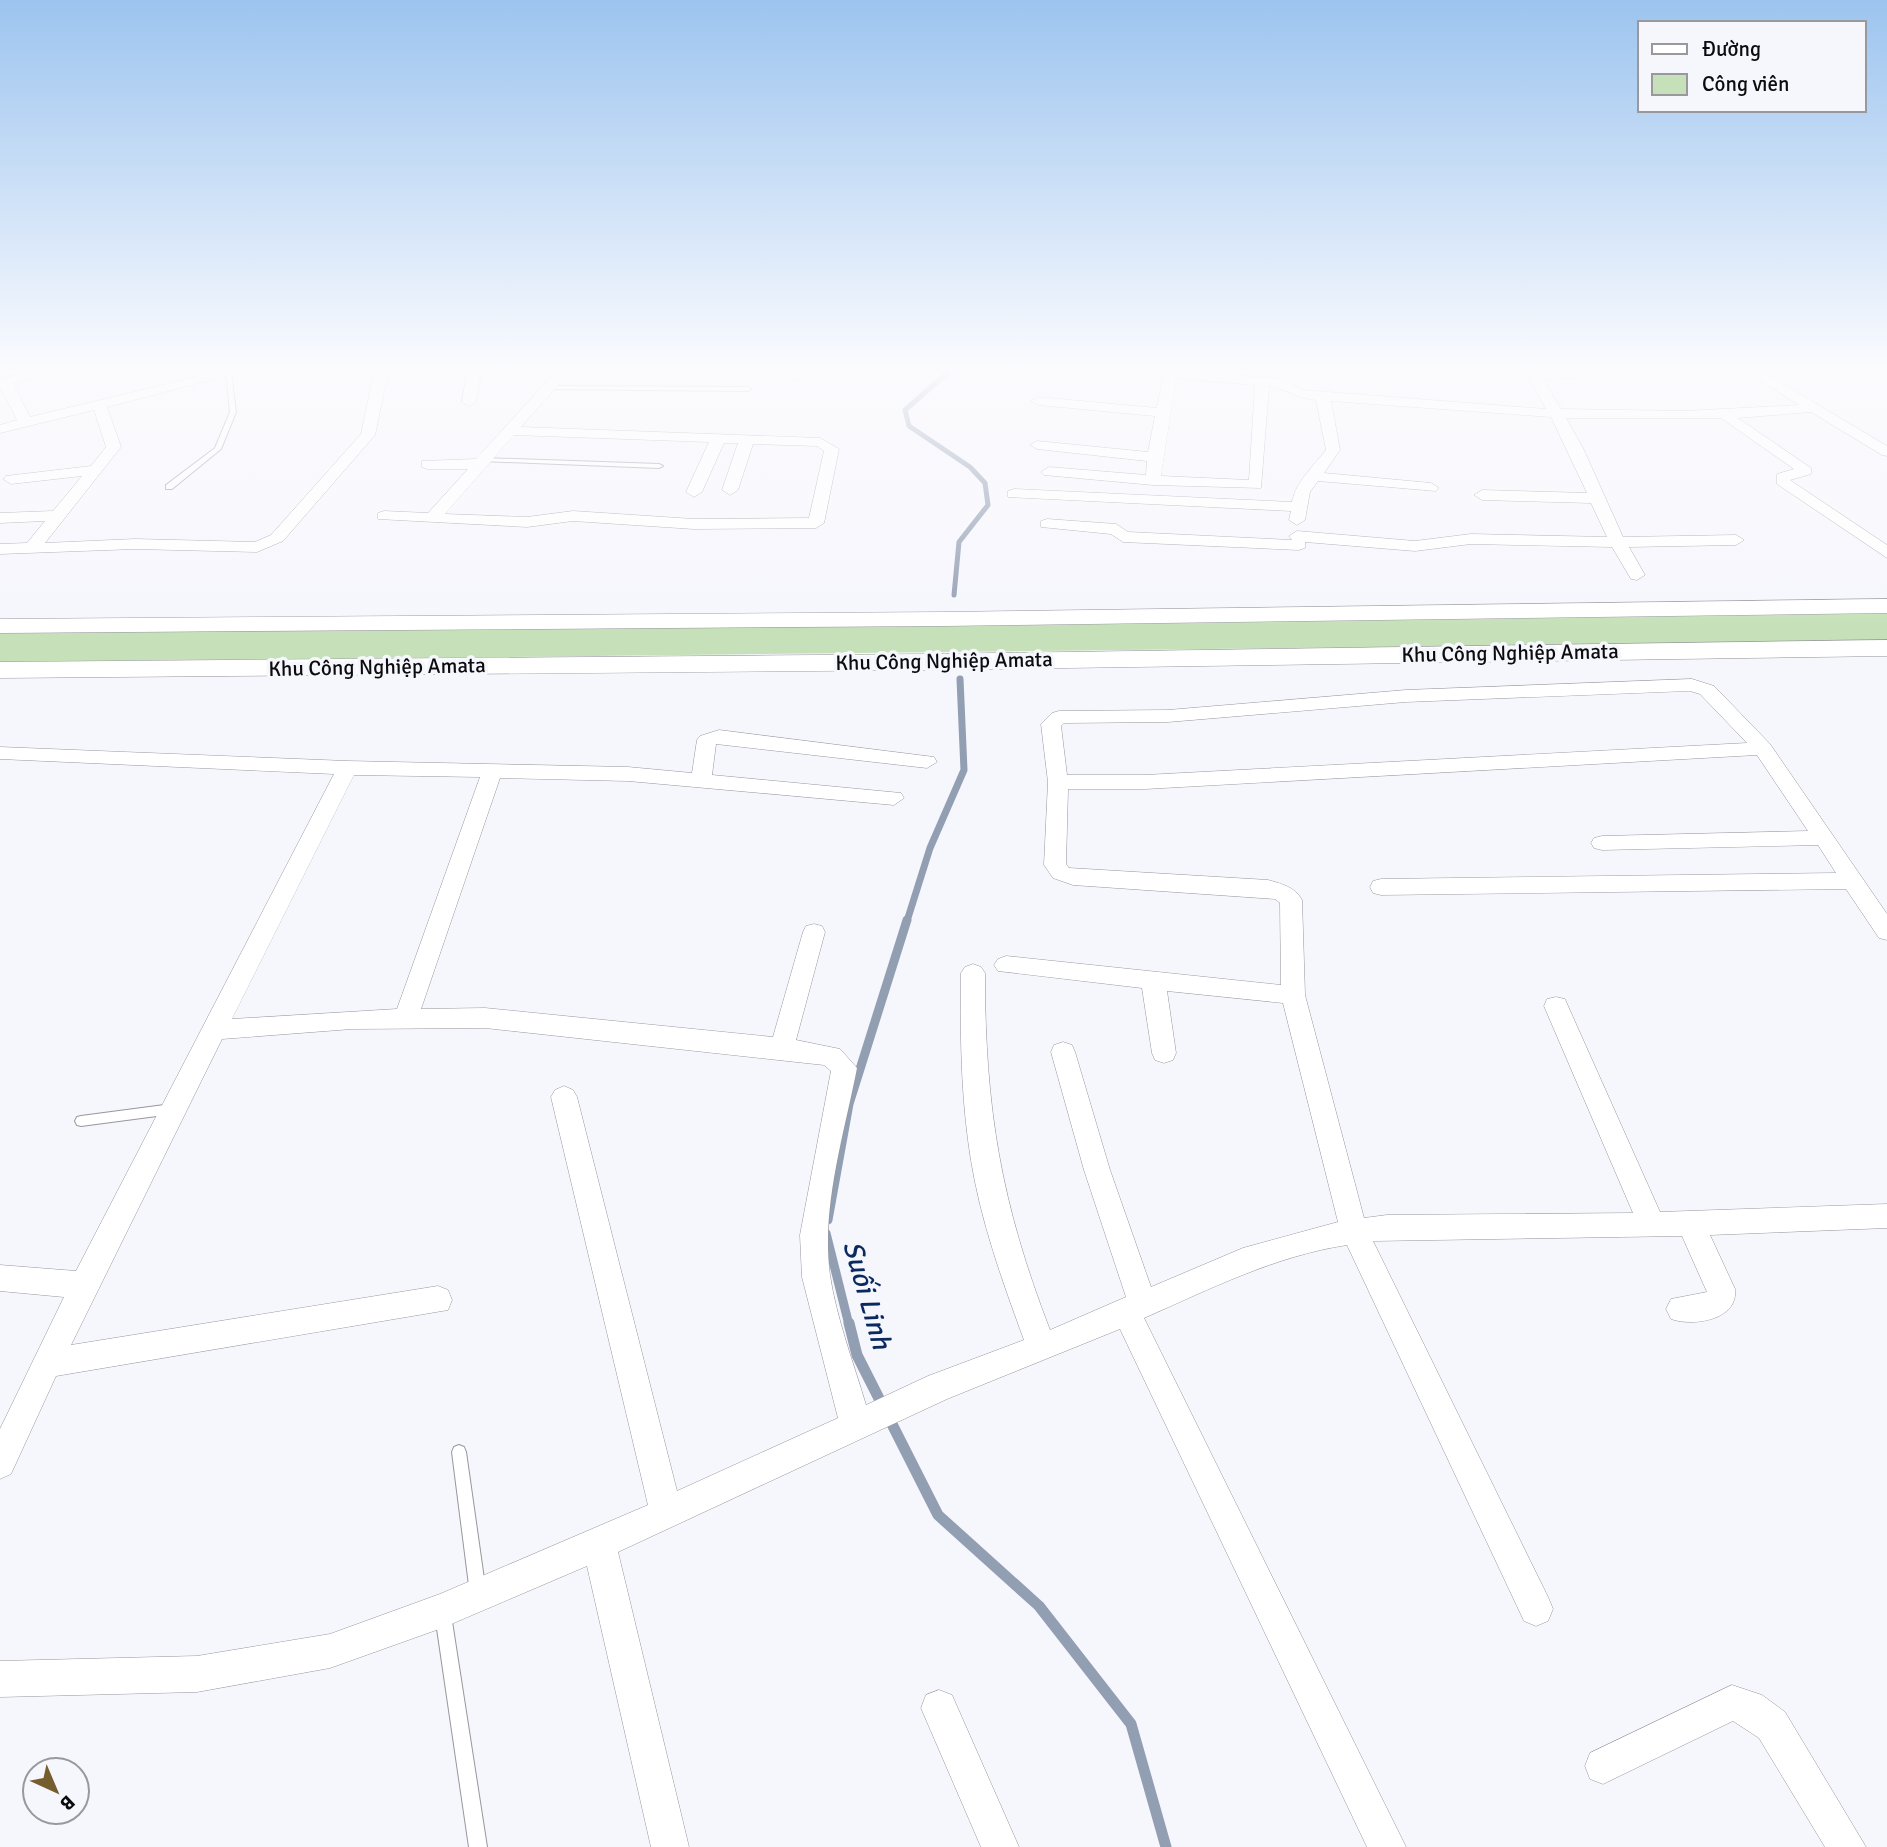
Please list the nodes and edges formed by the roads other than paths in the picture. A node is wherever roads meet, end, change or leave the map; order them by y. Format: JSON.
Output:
{"nodes":[{"id":1,"x":108,"y":454,"type":"edge"},
{"id":2,"x":211,"y":454,"type":"edge"},
{"id":3,"x":350,"y":454,"type":"edge"},
{"id":4,"x":490,"y":454,"type":"edge"},
{"id":5,"x":711,"y":454,"type":"edge"},
{"id":6,"x":742,"y":454,"type":"edge"},
{"id":7,"x":831,"y":454,"type":"edge"},
{"id":8,"x":1128,"y":454,"type":"edge"},
{"id":9,"x":1258,"y":454,"type":"edge"},
{"id":10,"x":1330,"y":454,"type":"edge"},
{"id":11,"x":1579,"y":454,"type":"edge"},
{"id":12,"x":1781,"y":454,"type":"edge"},
{"id":13,"x":1156,"y":457,"type":"joint"},
{"id":14,"x":482,"y":462,"type":"junction"},
{"id":15,"x":427,"y":464,"type":"dead end"},
{"id":16,"x":659,"y":466,"type":"dead end"},
{"id":17,"x":96,"y":470,"type":"junction"},
{"id":18,"x":1048,"y":472,"type":"dead end"},
{"id":19,"x":1312,"y":476,"type":"junction"},
{"id":20,"x":11,"y":479,"type":"dead end"},
{"id":21,"x":1153,"y":480,"type":"junction"},
{"id":22,"x":169,"y":487,"type":"dead end"},
{"id":23,"x":1431,"y":488,"type":"dead end"},
{"id":24,"x":730,"y":490,"type":"dead end"},
{"id":25,"x":1546,"y":491,"type":"dead end"},
{"id":26,"x":694,"y":492,"type":"dead end"},
{"id":27,"x":1014,"y":494,"type":"dead end"},
{"id":28,"x":1482,"y":495,"type":"dead end"},
{"id":29,"x":1596,"y":496,"type":"junction"},
{"id":30,"x":1298,"y":507,"type":"junction"},
{"id":31,"x":57,"y":516,"type":"junction"},
{"id":32,"x":384,"y":516,"type":"dead end"},
{"id":33,"x":433,"y":517,"type":"junction"},
{"id":34,"x":0,"y":518,"type":"edge"},
{"id":35,"x":1047,"y":524,"type":"dead end"},
{"id":36,"x":1447,"y":526,"type":"dead end"},
{"id":37,"x":1736,"y":540,"type":"dead end"},
{"id":38,"x":1455,"y":541,"type":"junction"},
{"id":39,"x":1618,"y":542,"type":"junction"},
{"id":40,"x":1299,"y":544,"type":"junction"},
{"id":41,"x":32,"y":548,"type":"junction"},
{"id":42,"x":0,"y":549,"type":"edge"},
{"id":43,"x":1887,"y":553,"type":"edge"},
{"id":44,"x":1637,"y":575,"type":"dead end"},
{"id":45,"x":1887,"y":606,"type":"edge"},
{"id":46,"x":0,"y":626,"type":"edge"},
{"id":47,"x":1887,"y":648,"type":"edge"},
{"id":48,"x":0,"y":670,"type":"edge"},
{"id":49,"x":1763,"y":748,"type":"junction"},
{"id":50,"x":0,"y":753,"type":"edge"},
{"id":51,"x":927,"y":762,"type":"dead end"},
{"id":52,"x":346,"y":768,"type":"junction"},
{"id":53,"x":493,"y":770,"type":"junction"},
{"id":54,"x":701,"y":781,"type":"junction"},
{"id":55,"x":1058,"y":782,"type":"junction"},
{"id":56,"x":894,"y":798,"type":"dead end"},
{"id":57,"x":1822,"y":838,"type":"junction"},
{"id":58,"x":1602,"y":843,"type":"dead end"},
{"id":59,"x":1850,"y":881,"type":"junction"},
{"id":60,"x":1381,"y":887,"type":"dead end"},
{"id":61,"x":814,"y":932,"type":"dead end"},
{"id":62,"x":1887,"y":932,"type":"edge"},
{"id":63,"x":1006,"y":965,"type":"dead end"},
{"id":64,"x":973,"y":973,"type":"dead end"},
{"id":65,"x":1153,"y":980,"type":"junction"},
{"id":66,"x":1293,"y":995,"type":"junction"},
{"id":67,"x":1556,"y":1006,"type":"dead end"},
{"id":68,"x":406,"y":1018,"type":"junction"},
{"id":69,"x":215,"y":1030,"type":"junction"},
{"id":70,"x":782,"y":1048,"type":"junction"},
{"id":71,"x":1063,"y":1052,"type":"dead end"},
{"id":72,"x":1164,"y":1053,"type":"dead end"},
{"id":73,"x":564,"y":1097,"type":"dead end"},
{"id":74,"x":175,"y":1108,"type":"junction"},
{"id":75,"x":81,"y":1121,"type":"dead end"},
{"id":76,"x":1887,"y":1216,"type":"edge"},
{"id":77,"x":1690,"y":1223,"type":"junction"},
{"id":78,"x":1652,"y":1225,"type":"junction"},
{"id":79,"x":1354,"y":1231,"type":"junction"},
{"id":80,"x":0,"y":1278,"type":"edge"},
{"id":81,"x":84,"y":1285,"type":"junction"},
{"id":82,"x":438,"y":1300,"type":"dead end"},
{"id":83,"x":1134,"y":1307,"type":"junction"},
{"id":84,"x":1681,"y":1309,"type":"dead end"},
{"id":85,"x":1042,"y":1348,"type":"junction"},
{"id":86,"x":48,"y":1363,"type":"junction"},
{"id":87,"x":856,"y":1426,"type":"junction"},
{"id":88,"x":459,"y":1452,"type":"dead end"},
{"id":89,"x":0,"y":1463,"type":"edge"},
{"id":90,"x":666,"y":1512,"type":"junction"},
{"id":91,"x":599,"y":1544,"type":"junction"},
{"id":92,"x":478,"y":1595,"type":"junction"},
{"id":93,"x":1536,"y":1609,"type":"dead end"},
{"id":94,"x":442,"y":1611,"type":"junction"},
{"id":95,"x":0,"y":1679,"type":"edge"},
{"id":96,"x":939,"y":1708,"type":"dead end"},
{"id":97,"x":1603,"y":1766,"type":"dead end"},
{"id":98,"x":478,"y":1847,"type":"edge"},
{"id":99,"x":670,"y":1847,"type":"edge"},
{"id":100,"x":1000,"y":1847,"type":"edge"},
{"id":101,"x":1387,"y":1847,"type":"edge"},
{"id":102,"x":1847,"y":1847,"type":"edge"}],
"edges":[{"from":1,"to":17,"type":"street"},
{"from":2,"to":22,"type":"lane"},
{"from":3,"to":41,"type":"street"},
{"from":4,"to":14,"type":"street"},
{"from":5,"to":26,"type":"street"},
{"from":6,"to":24,"type":"street"},
{"from":7,"to":33,"type":"street"},
{"from":8,"to":13,"type":"street"},
{"from":9,"to":21,"type":"street"},
{"from":10,"to":19,"type":"street"},
{"from":11,"to":29,"type":"street"},
{"from":12,"to":43,"type":"street"},
{"from":13,"to":21,"type":"street"},
{"from":14,"to":15,"type":"street"},
{"from":14,"to":16,"type":"lane"},
{"from":14,"to":33,"type":"street"},
{"from":17,"to":20,"type":"street"},
{"from":17,"to":31,"type":"street"},
{"from":18,"to":21,"type":"street"},
{"from":19,"to":23,"type":"street"},
{"from":19,"to":30,"type":"street"},
{"from":25,"to":29,"type":"street"},
{"from":27,"to":30,"type":"street"},
{"from":28,"to":29,"type":"street"},
{"from":29,"to":39,"type":"street"},
{"from":30,"to":40,"type":"street"},
{"from":31,"to":34,"type":"street"},
{"from":31,"to":41,"type":"street"},
{"from":32,"to":33,"type":"street"},
{"from":35,"to":40,"type":"street"},
{"from":36,"to":38,"type":"street"},
{"from":37,"to":39,"type":"street"},
{"from":38,"to":39,"type":"street"},
{"from":38,"to":40,"type":"street"},
{"from":39,"to":44,"type":"street"},
{"from":41,"to":42,"type":"street"},
{"from":45,"to":46,"type":"street","name":"Khu Công Nghiệp Amata"},
{"from":47,"to":48,"type":"street","name":"Khu Công Nghiệp Amata"},
{"from":49,"to":55,"type":"street"},
{"from":49,"to":55,"type":"street"},
{"from":49,"to":57,"type":"street"},
{"from":50,"to":52,"type":"street"},
{"from":51,"to":54,"type":"street"},
{"from":52,"to":53,"type":"street"},
{"from":52,"to":69,"type":"street"},
{"from":53,"to":54,"type":"street"},
{"from":53,"to":68,"type":"street"},
{"from":54,"to":56,"type":"street"},
{"from":55,"to":66,"type":"street"},
{"from":57,"to":58,"type":"street"},
{"from":57,"to":59,"type":"street"},
{"from":59,"to":60,"type":"street"},
{"from":59,"to":62,"type":"street"},
{"from":61,"to":70,"type":"street"},
{"from":63,"to":65,"type":"street"},
{"from":64,"to":85,"type":"street"},
{"from":65,"to":66,"type":"street"},
{"from":65,"to":72,"type":"street"},
{"from":66,"to":79,"type":"street"},
{"from":67,"to":78,"type":"street"},
{"from":68,"to":69,"type":"street"},
{"from":68,"to":70,"type":"street"},
{"from":69,"to":74,"type":"street"},
{"from":70,"to":87,"type":"street"},
{"from":71,"to":83,"type":"street"},
{"from":73,"to":90,"type":"street"},
{"from":74,"to":75,"type":"lane"},
{"from":74,"to":81,"type":"street"},
{"from":76,"to":77,"type":"street"},
{"from":77,"to":78,"type":"street"},
{"from":77,"to":84,"type":"street"},
{"from":78,"to":79,"type":"street"},
{"from":79,"to":83,"type":"street"},
{"from":79,"to":93,"type":"street"},
{"from":80,"to":81,"type":"street"},
{"from":81,"to":86,"type":"street"},
{"from":82,"to":86,"type":"street"},
{"from":83,"to":85,"type":"street"},
{"from":83,"to":101,"type":"street"},
{"from":85,"to":87,"type":"street"},
{"from":86,"to":89,"type":"street"},
{"from":87,"to":90,"type":"street"},
{"from":88,"to":92,"type":"lane"},
{"from":90,"to":91,"type":"street"},
{"from":91,"to":92,"type":"street"},
{"from":91,"to":99,"type":"street"},
{"from":92,"to":94,"type":"street"},
{"from":94,"to":95,"type":"street"},
{"from":94,"to":98,"type":"lane"},
{"from":96,"to":100,"type":"street"},
{"from":97,"to":102,"type":"street"}]}
